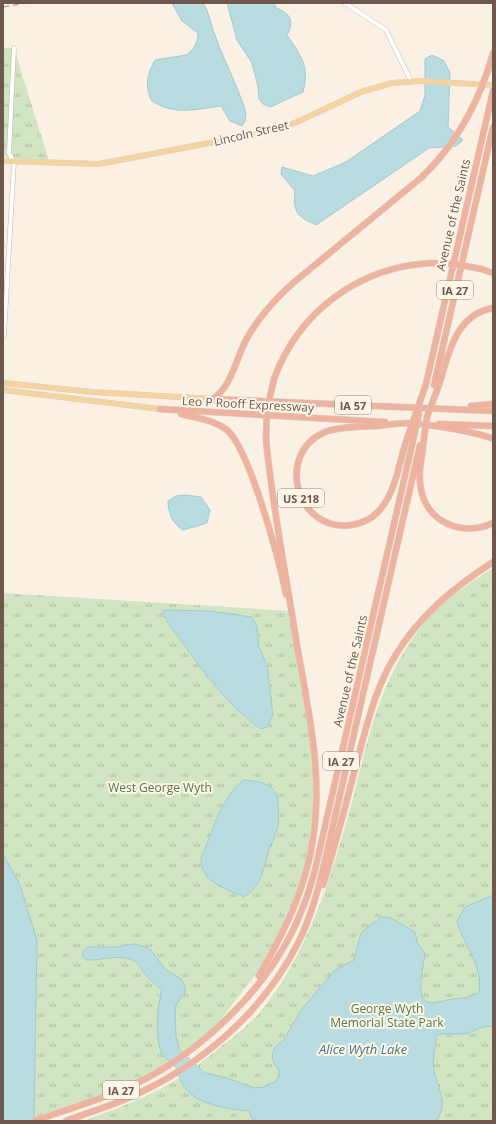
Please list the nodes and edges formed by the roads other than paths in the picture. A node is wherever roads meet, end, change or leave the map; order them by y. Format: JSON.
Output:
{"nodes":[{"id":1,"x":345,"y":3,"type":"edge"},
{"id":2,"x":14,"y":48,"type":"dead end"},
{"id":3,"x":493,"y":53,"type":"edge"},
{"id":4,"x":411,"y":81,"type":"junction"},
{"id":5,"x":493,"y":85,"type":"edge"},
{"id":6,"x":493,"y":91,"type":"edge"},
{"id":7,"x":493,"y":127,"type":"edge"},
{"id":8,"x":3,"y":151,"type":"edge"},
{"id":9,"x":9,"y":153,"type":"junction"},
{"id":10,"x":3,"y":161,"type":"edge"},
{"id":11,"x":14,"y":162,"type":"junction"},
{"id":12,"x":3,"y":233,"type":"edge"},
{"id":13,"x":9,"y":233,"type":"junction"},
{"id":14,"x":493,"y":273,"type":"edge"},
{"id":15,"x":493,"y":308,"type":"edge"},
{"id":16,"x":4,"y":336,"type":"edge"},
{"id":17,"x":3,"y":383,"type":"edge"},
{"id":18,"x":426,"y":384,"type":"junction"},
{"id":19,"x":436,"y":385,"type":"junction"},
{"id":20,"x":3,"y":390,"type":"edge"},
{"id":21,"x":213,"y":399,"type":"junction"},
{"id":22,"x":493,"y":404,"type":"edge"},
{"id":23,"x":442,"y":408,"type":"junction"},
{"id":24,"x":160,"y":409,"type":"junction"},
{"id":25,"x":493,"y":410,"type":"edge"},
{"id":26,"x":410,"y":423,"type":"junction"},
{"id":27,"x":493,"y":426,"type":"edge"},
{"id":28,"x":493,"y":439,"type":"edge"},
{"id":29,"x":422,"y":445,"type":"junction"},
{"id":30,"x":493,"y":523,"type":"edge"},
{"id":31,"x":493,"y":562,"type":"edge"},
{"id":32,"x":295,"y":633,"type":"junction"},
{"id":33,"x":299,"y":941,"type":"junction"},
{"id":34,"x":247,"y":998,"type":"junction"},
{"id":35,"x":34,"y":1121,"type":"edge"},
{"id":36,"x":66,"y":1121,"type":"edge"}],
"edges":[{"from":1,"to":4,"type":"street"},
{"from":2,"to":9,"type":"street"},
{"from":3,"to":21,"type":"highway","bridge":true},
{"from":4,"to":5,"type":"main road","name":"Lincoln Street"},
{"from":4,"to":11,"type":"main road","name":"Lincoln Street"},
{"from":6,"to":18,"type":"highway","name":"Avenue of the Saints"},
{"from":7,"to":19,"type":"highway","name":"Avenue of the Saints","number":"IA 27"},
{"from":8,"to":9,"type":"street"},
{"from":9,"to":11,"type":"street"},
{"from":10,"to":11,"type":"main road","name":"Lincoln Street"},
{"from":11,"to":13,"type":"street"},
{"from":12,"to":13,"type":"street"},
{"from":13,"to":16,"type":"street"},
{"from":14,"to":32,"type":"highway","bridge":true},
{"from":15,"to":19,"type":"highway"},
{"from":17,"to":21,"type":"main road","name":"Leo P Rooff Expressway","number":"IA 57"},
{"from":18,"to":26,"type":"highway","number":"US 218","bridge":true},
{"from":18,"to":34,"type":"highway","name":"Avenue of the Saints","number":"IA 27","bridge":true},
{"from":19,"to":29,"type":"highway","name":"Avenue of the Saints","number":"IA 27","bridge":true},
{"from":20,"to":24,"type":"main road","name":"Leo P Rooff Expressway","number":"IA 57"},
{"from":21,"to":23,"type":"highway","name":"Leo P Rooff Expressway","number":"IA 57"},
{"from":22,"to":23,"type":"highway"},
{"from":23,"to":25,"type":"highway","name":"Leo P Rooff Expressway","number":"IA 57"},
{"from":24,"to":26,"type":"highway","name":"Leo P Rooff Expressway","number":"IA 57"},
{"from":24,"to":32,"type":"highway"},
{"from":26,"to":27,"type":"highway","name":"Leo P Rooff Expressway","number":"US 218"},
{"from":26,"to":28,"type":"highway"},
{"from":29,"to":30,"type":"highway"},
{"from":29,"to":33,"type":"highway","name":"Avenue of the Saints","number":"IA 27"},
{"from":31,"to":33,"type":"highway"},
{"from":32,"to":34,"type":"highway"},
{"from":33,"to":36,"type":"highway","name":"Avenue of the Saints","number":"IA 27"},
{"from":34,"to":35,"type":"highway","name":"Avenue of the Saints","number":"IA 27"}]}
